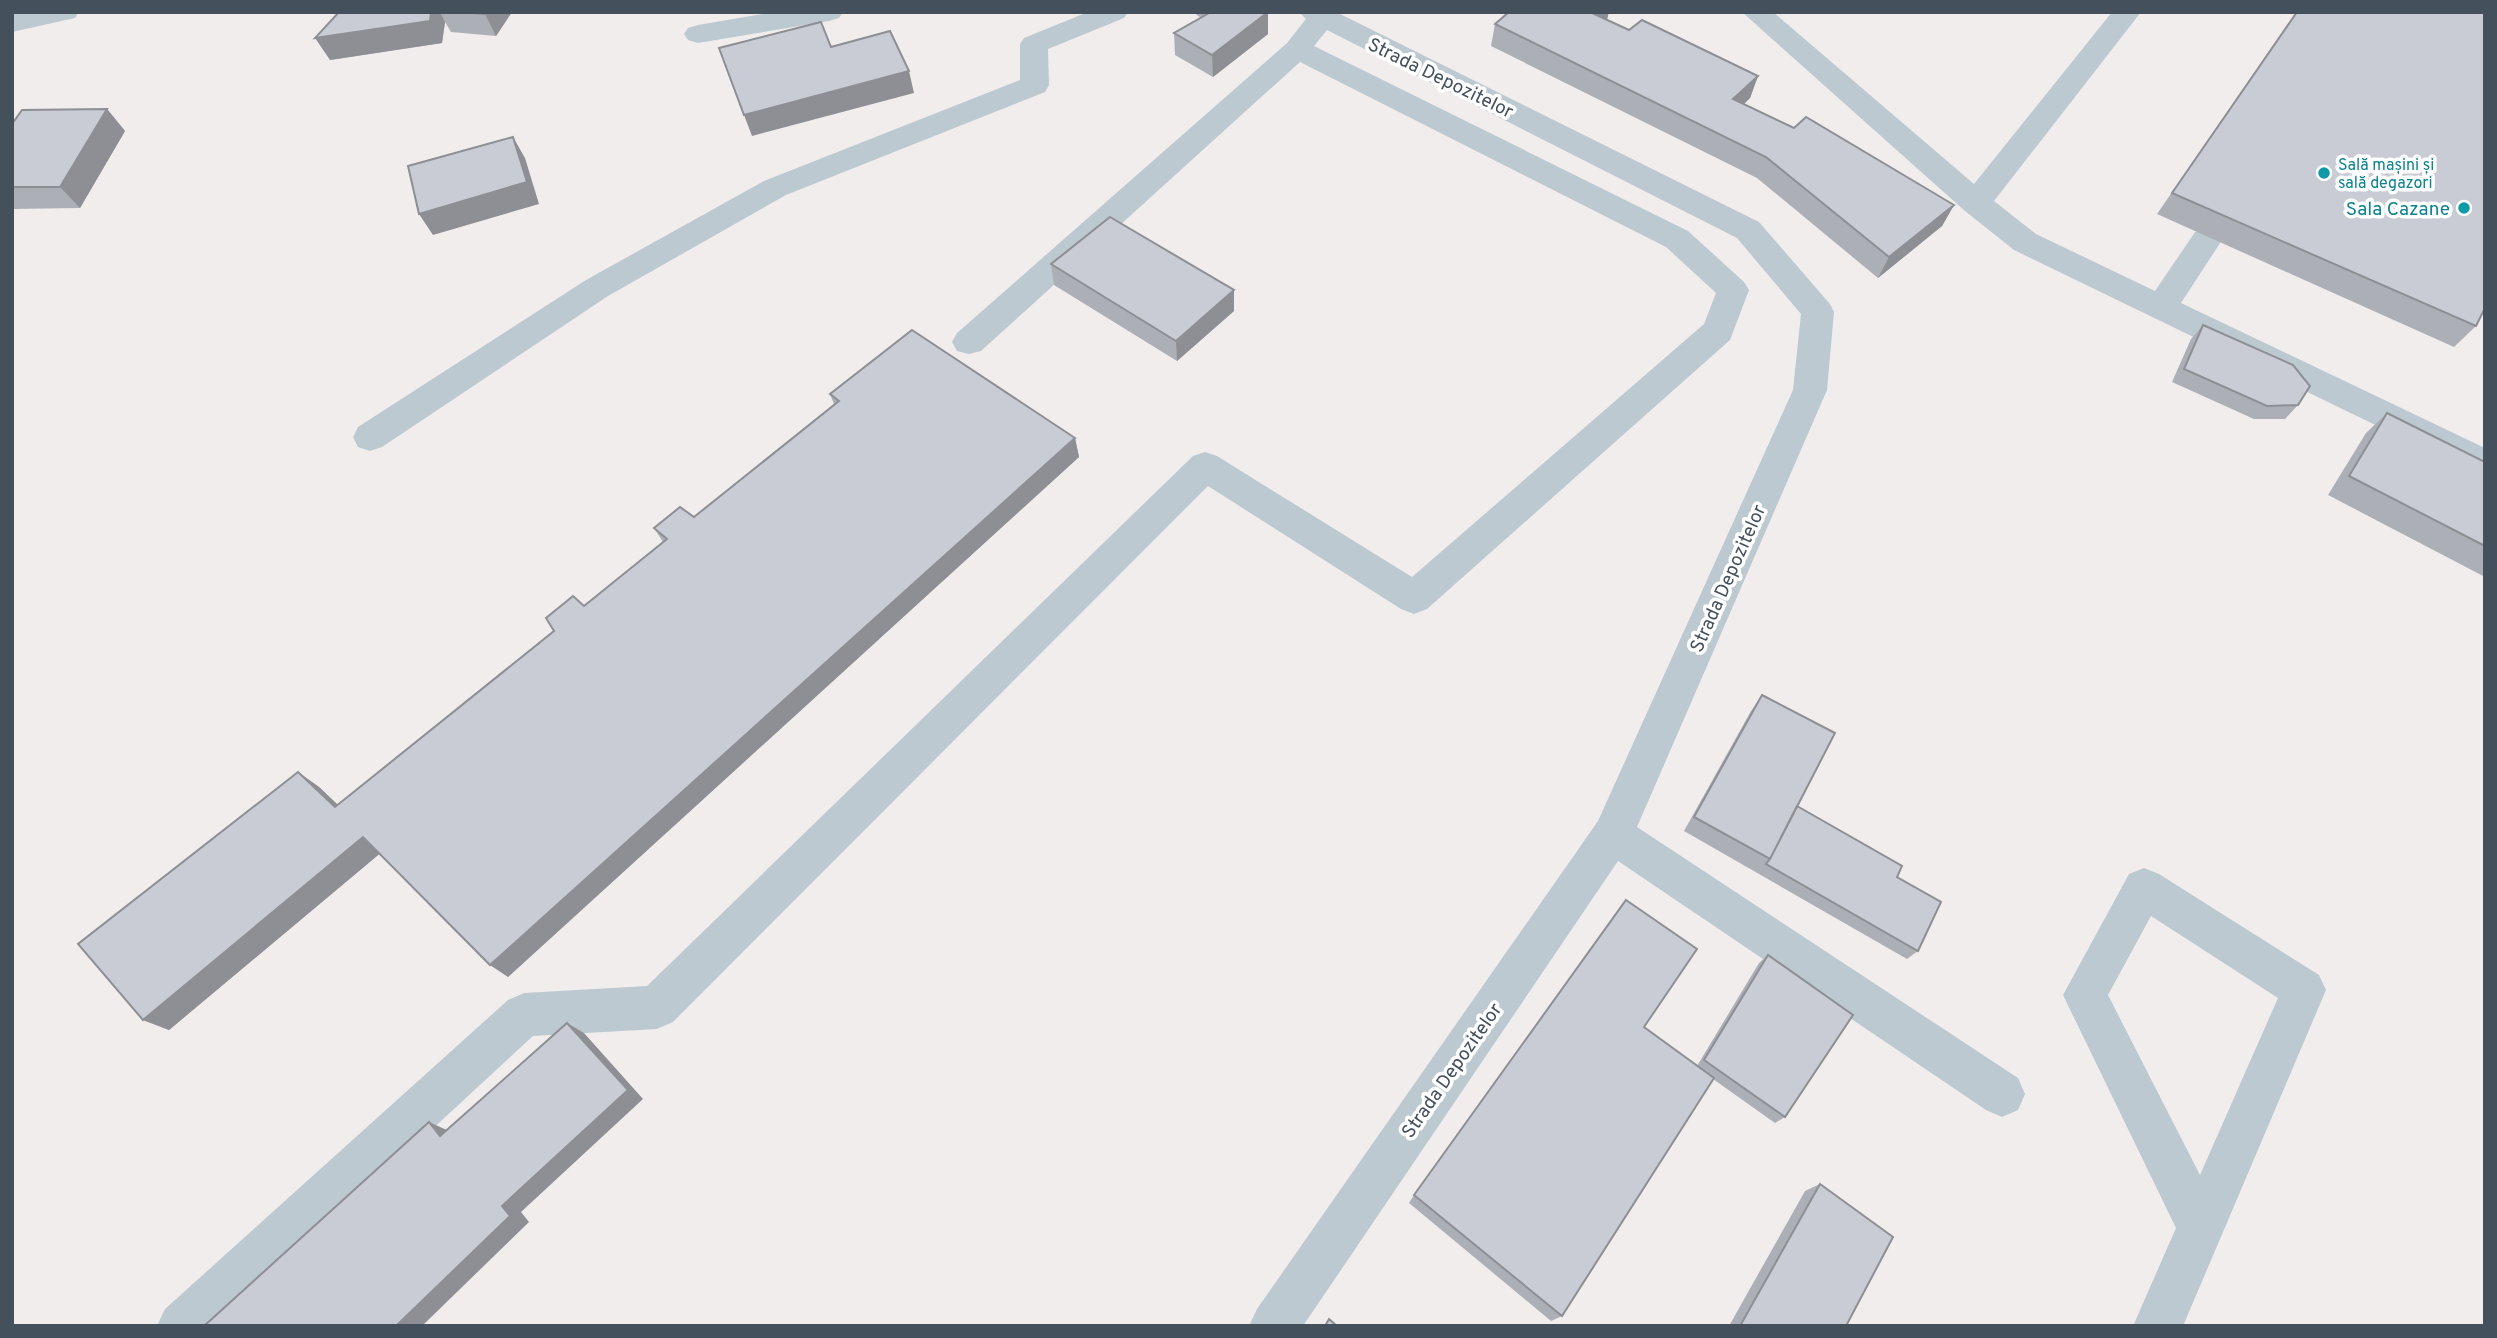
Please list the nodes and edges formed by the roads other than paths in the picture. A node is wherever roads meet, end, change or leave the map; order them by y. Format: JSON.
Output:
{"nodes":[{"id":1,"x":65,"y":12,"type":"edge"},
{"id":2,"x":829,"y":12,"type":"edge"},
{"id":3,"x":1114,"y":12,"type":"edge"},
{"id":4,"x":1756,"y":12,"type":"edge"},
{"id":5,"x":2127,"y":12,"type":"edge"},
{"id":6,"x":1318,"y":15,"type":"edge"},
{"id":7,"x":12,"y":23,"type":"edge"},
{"id":8,"x":698,"y":34,"type":"dead end"},
{"id":9,"x":1297,"y":49,"type":"junction"},
{"id":10,"x":1976,"y":203,"type":"junction"},
{"id":11,"x":2206,"y":240,"type":"edge"},
{"id":12,"x":2161,"y":308,"type":"junction"},
{"id":13,"x":968,"y":342,"type":"dead end"},
{"id":14,"x":370,"y":437,"type":"dead end"},
{"id":15,"x":2485,"y":464,"type":"edge"},
{"id":16,"x":1614,"y":834,"type":"junction"},
{"id":17,"x":2002,"y":1094,"type":"dead end"},
{"id":18,"x":2201,"y":1228,"type":"junction"},
{"id":19,"x":182,"y":1326,"type":"edge"},
{"id":20,"x":1274,"y":1326,"type":"edge"},
{"id":21,"x":2158,"y":1326,"type":"edge"}],
"edges":[{"from":1,"to":7,"type":"lane"},
{"from":2,"to":8,"type":"lane"},
{"from":3,"to":14,"type":"lane"},
{"from":4,"to":10,"type":"lane"},
{"from":5,"to":10,"type":"lane"},
{"from":6,"to":9,"type":"lane"},
{"from":6,"to":16,"type":"lane","name":"Strada Depozitelor"},
{"from":9,"to":13,"type":"lane"},
{"from":9,"to":19,"type":"lane"},
{"from":10,"to":12,"type":"lane"},
{"from":11,"to":12,"type":"lane"},
{"from":12,"to":15,"type":"lane"},
{"from":16,"to":17,"type":"lane"},
{"from":16,"to":20,"type":"lane","name":"Strada Depozitelor"},
{"from":18,"to":18,"type":"lane"},
{"from":18,"to":21,"type":"lane"}]}
